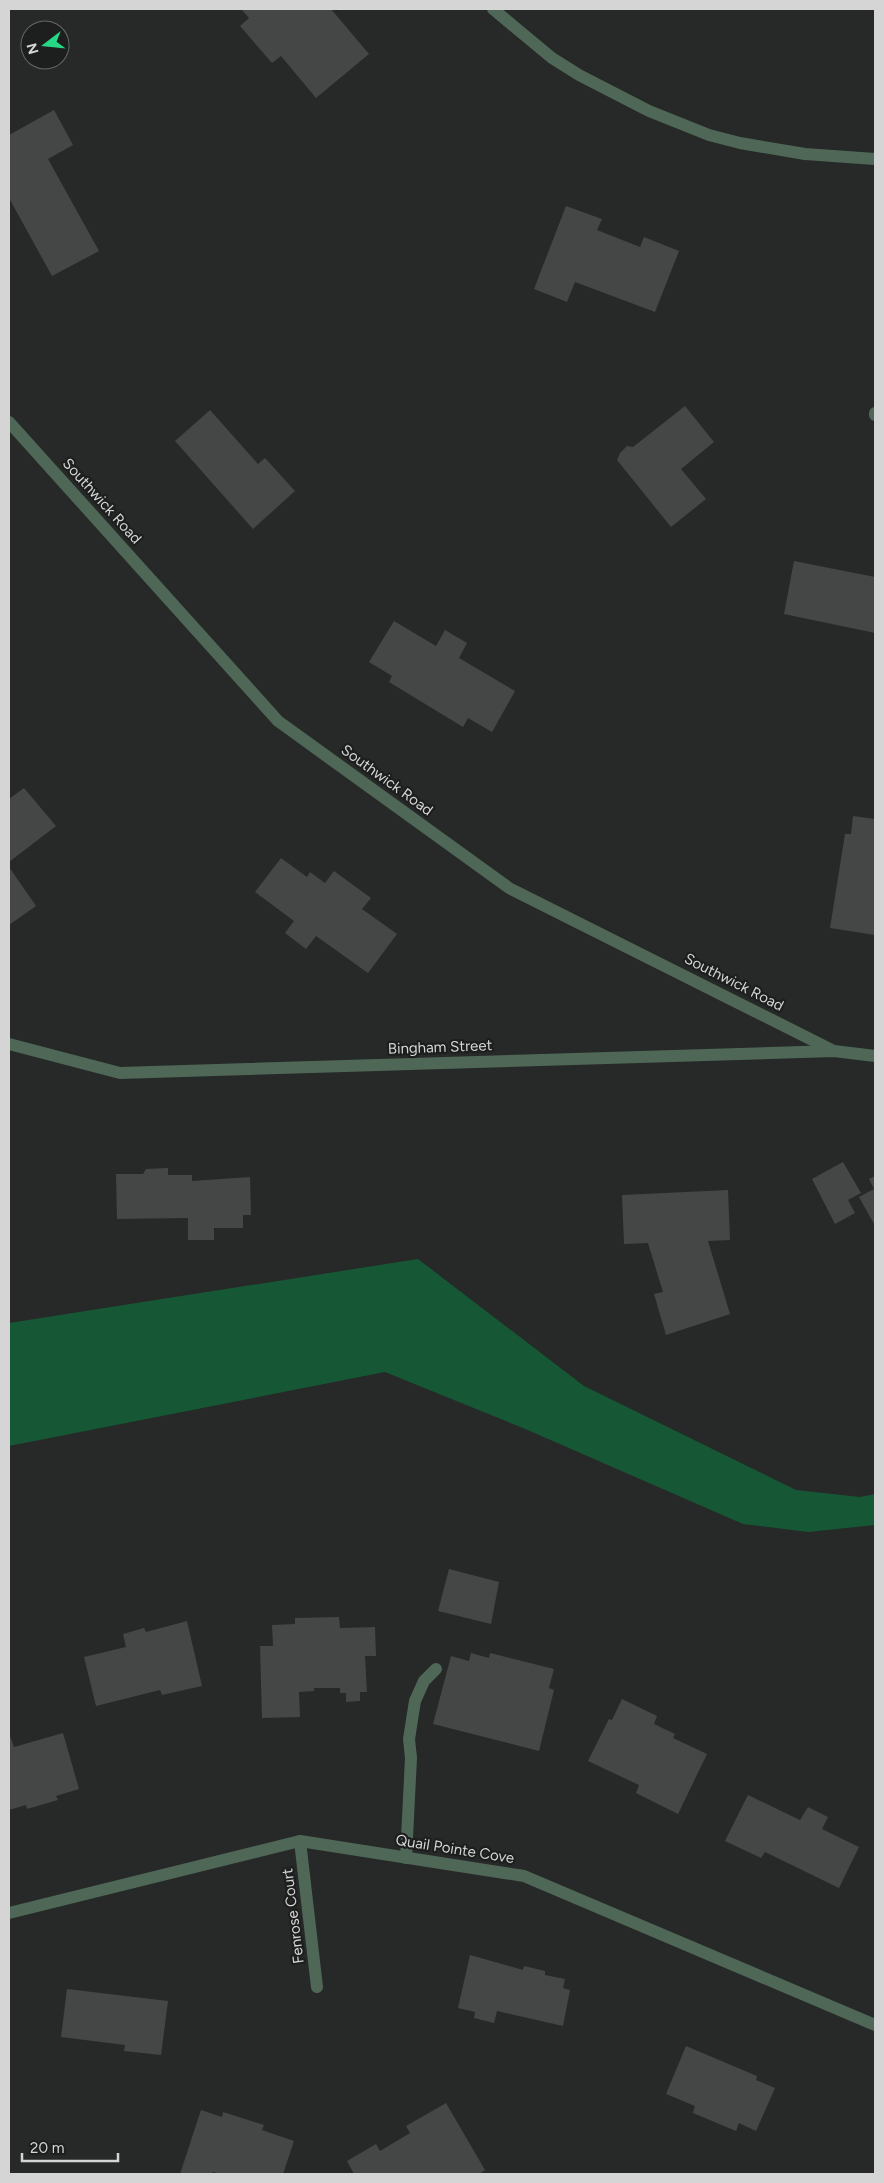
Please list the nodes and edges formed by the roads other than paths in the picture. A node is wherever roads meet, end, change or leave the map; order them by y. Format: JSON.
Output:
{"nodes":[{"id":1,"x":493,"y":9,"type":"edge"},
{"id":2,"x":875,"y":159,"type":"edge"},
{"id":3,"x":9,"y":422,"type":"edge"},
{"id":4,"x":9,"y":1044,"type":"edge"},
{"id":5,"x":834,"y":1051,"type":"junction"},
{"id":6,"x":875,"y":1056,"type":"edge"},
{"id":7,"x":436,"y":1669,"type":"dead end"},
{"id":8,"x":300,"y":1841,"type":"junction"},
{"id":9,"x":406,"y":1858,"type":"junction"},
{"id":10,"x":9,"y":1913,"type":"edge"},
{"id":11,"x":317,"y":1987,"type":"dead end"},
{"id":12,"x":875,"y":2025,"type":"edge"}],
"edges":[{"from":1,"to":2,"type":"street"},
{"from":3,"to":5,"type":"street","name":"Southwick Road"},
{"from":4,"to":5,"type":"street","name":"Bingham Street"},
{"from":5,"to":6,"type":"street","name":"Bingham Street"},
{"from":7,"to":9,"type":"street"},
{"from":8,"to":9,"type":"street","name":"Quail Pointe Cove"},
{"from":8,"to":10,"type":"street","name":"Quail Pointe Cove"},
{"from":8,"to":11,"type":"street","name":"Fenrose Court"},
{"from":9,"to":12,"type":"street","name":"Quail Pointe Cove"}]}
